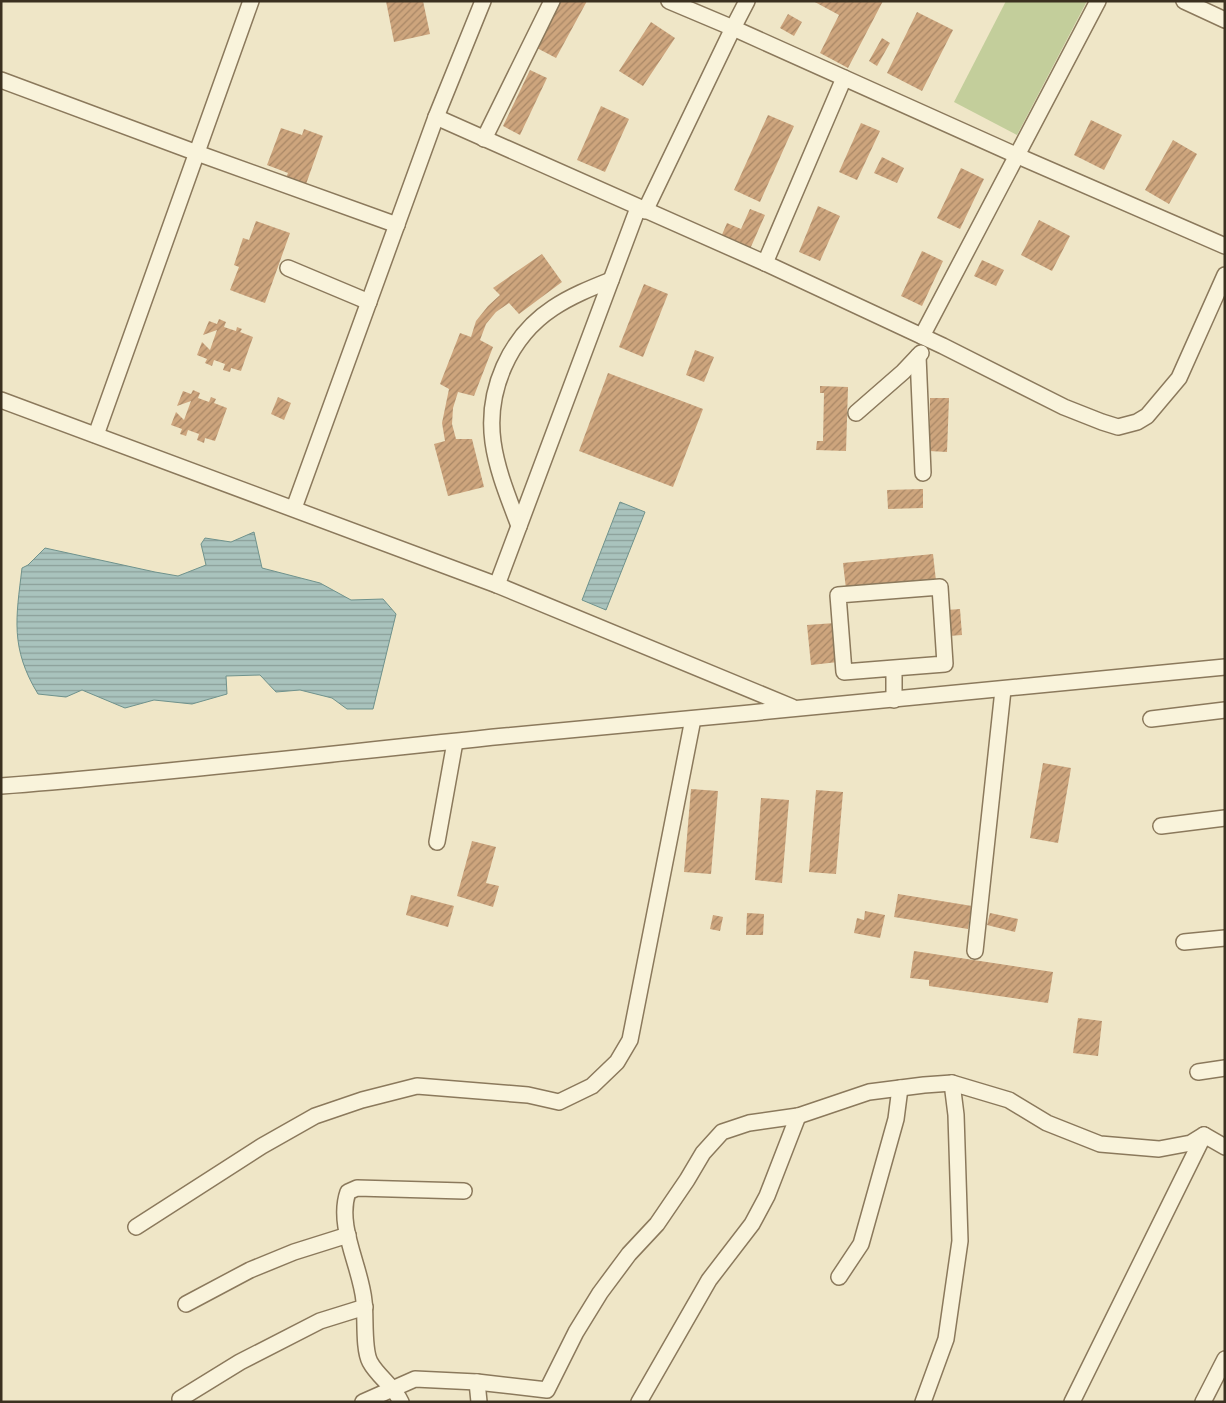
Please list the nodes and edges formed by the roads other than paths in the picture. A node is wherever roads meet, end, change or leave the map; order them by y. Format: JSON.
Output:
{"nodes":[{"id":1,"x":251,"y":1,"type":"edge"},
{"id":2,"x":483,"y":1,"type":"edge"},
{"id":3,"x":552,"y":1,"type":"edge"},
{"id":4,"x":669,"y":1,"type":"edge"},
{"id":5,"x":747,"y":1,"type":"edge"},
{"id":6,"x":1098,"y":1,"type":"edge"},
{"id":7,"x":1184,"y":1,"type":"edge"},
{"id":8,"x":1225,"y":20,"type":"edge"},
{"id":9,"x":733,"y":28,"type":"junction"},
{"id":10,"x":844,"y":78,"type":"junction"},
{"id":11,"x":1,"y":80,"type":"edge"},
{"id":12,"x":436,"y":117,"type":"junction"},
{"id":13,"x":484,"y":139,"type":"junction"},
{"id":14,"x":197,"y":153,"type":"junction"},
{"id":15,"x":1018,"y":156,"type":"junction"},
{"id":16,"x":641,"y":209,"type":"junction"},
{"id":17,"x":397,"y":224,"type":"junction"},
{"id":18,"x":1225,"y":246,"type":"edge"},
{"id":19,"x":765,"y":263,"type":"junction"},
{"id":20,"x":288,"y":268,"type":"dead end"},
{"id":21,"x":1225,"y":275,"type":"edge"},
{"id":22,"x":611,"y":280,"type":"junction"},
{"id":23,"x":369,"y":302,"type":"junction"},
{"id":24,"x":927,"y":338,"type":"junction"},
{"id":25,"x":918,"y":356,"type":"junction"},
{"id":26,"x":1,"y":400,"type":"edge"},
{"id":27,"x":856,"y":413,"type":"dead end"},
{"id":28,"x":96,"y":435,"type":"junction"},
{"id":29,"x":923,"y":473,"type":"dead end"},
{"id":30,"x":294,"y":508,"type":"junction"},
{"id":31,"x":519,"y":526,"type":"junction"},
{"id":32,"x":497,"y":585,"type":"junction"},
{"id":33,"x":1225,"y":667,"type":"edge"},
{"id":34,"x":894,"y":668,"type":"junction"},
{"id":35,"x":1003,"y":690,"type":"junction"},
{"id":36,"x":894,"y":700,"type":"junction"},
{"id":37,"x":794,"y":708,"type":"junction"},
{"id":38,"x":1225,"y":710,"type":"edge"},
{"id":39,"x":693,"y":719,"type":"junction"},
{"id":40,"x":1151,"y":719,"type":"dead end"},
{"id":41,"x":454,"y":742,"type":"junction"},
{"id":42,"x":1,"y":786,"type":"edge"},
{"id":43,"x":1225,"y":818,"type":"edge"},
{"id":44,"x":1161,"y":826,"type":"dead end"},
{"id":45,"x":437,"y":842,"type":"dead end"},
{"id":46,"x":1225,"y":938,"type":"edge"},
{"id":47,"x":1184,"y":942,"type":"dead end"},
{"id":48,"x":975,"y":951,"type":"dead end"},
{"id":49,"x":1225,"y":1068,"type":"edge"},
{"id":50,"x":1198,"y":1072,"type":"dead end"},
{"id":51,"x":952,"y":1083,"type":"junction"},
{"id":52,"x":900,"y":1088,"type":"junction"},
{"id":53,"x":798,"y":1116,"type":"junction"},
{"id":54,"x":1204,"y":1135,"type":"junction"},
{"id":55,"x":1225,"y":1147,"type":"edge"},
{"id":56,"x":464,"y":1191,"type":"dead end"},
{"id":57,"x":136,"y":1228,"type":"dead end"},
{"id":58,"x":348,"y":1235,"type":"junction"},
{"id":59,"x":839,"y":1277,"type":"dead end"},
{"id":60,"x":186,"y":1304,"type":"dead end"},
{"id":61,"x":365,"y":1307,"type":"junction"},
{"id":62,"x":1225,"y":1360,"type":"edge"},
{"id":63,"x":477,"y":1382,"type":"junction"},
{"id":64,"x":392,"y":1388,"type":"junction"},
{"id":65,"x":180,"y":1400,"type":"dead end"},
{"id":66,"x":363,"y":1402,"type":"edge"},
{"id":67,"x":401,"y":1402,"type":"edge"},
{"id":68,"x":479,"y":1402,"type":"edge"},
{"id":69,"x":640,"y":1402,"type":"edge"},
{"id":70,"x":923,"y":1402,"type":"edge"},
{"id":71,"x":1072,"y":1402,"type":"edge"},
{"id":72,"x":1202,"y":1402,"type":"edge"}],
"edges":[{"from":1,"to":14,"type":"street"},
{"from":2,"to":12,"type":"street"},
{"from":3,"to":13,"type":"street"},
{"from":4,"to":9,"type":"street"},
{"from":5,"to":9,"type":"street"},
{"from":6,"to":15,"type":"street"},
{"from":7,"to":8,"type":"street"},
{"from":9,"to":10,"type":"street"},
{"from":9,"to":16,"type":"street"},
{"from":10,"to":15,"type":"street"},
{"from":10,"to":19,"type":"street"},
{"from":11,"to":14,"type":"street"},
{"from":12,"to":13,"type":"street"},
{"from":12,"to":17,"type":"street"},
{"from":13,"to":16,"type":"street"},
{"from":14,"to":17,"type":"street"},
{"from":14,"to":28,"type":"street"},
{"from":15,"to":18,"type":"street"},
{"from":15,"to":24,"type":"street"},
{"from":16,"to":19,"type":"street"},
{"from":16,"to":22,"type":"street"},
{"from":17,"to":23,"type":"street"},
{"from":19,"to":24,"type":"street"},
{"from":20,"to":23,"type":"street"},
{"from":21,"to":24,"type":"street"},
{"from":22,"to":31,"type":"street"},
{"from":22,"to":31,"type":"street"},
{"from":23,"to":30,"type":"street"},
{"from":24,"to":25,"type":"street"},
{"from":25,"to":27,"type":"street"},
{"from":25,"to":29,"type":"street"},
{"from":26,"to":28,"type":"street"},
{"from":28,"to":30,"type":"street"},
{"from":30,"to":32,"type":"street"},
{"from":31,"to":32,"type":"street"},
{"from":32,"to":37,"type":"street"},
{"from":33,"to":35,"type":"street"},
{"from":34,"to":34,"type":"street"},
{"from":34,"to":36,"type":"street"},
{"from":35,"to":36,"type":"street"},
{"from":35,"to":48,"type":"street"},
{"from":36,"to":37,"type":"street"},
{"from":37,"to":39,"type":"street"},
{"from":38,"to":40,"type":"street"},
{"from":39,"to":41,"type":"street"},
{"from":39,"to":57,"type":"street"},
{"from":41,"to":42,"type":"street"},
{"from":41,"to":45,"type":"street"},
{"from":43,"to":44,"type":"street"},
{"from":46,"to":47,"type":"street"},
{"from":49,"to":50,"type":"street"},
{"from":51,"to":52,"type":"street"},
{"from":51,"to":54,"type":"street"},
{"from":51,"to":70,"type":"street"},
{"from":52,"to":53,"type":"street"},
{"from":52,"to":59,"type":"street"},
{"from":53,"to":63,"type":"street"},
{"from":53,"to":69,"type":"street"},
{"from":54,"to":55,"type":"street"},
{"from":54,"to":71,"type":"street"},
{"from":56,"to":58,"type":"street"},
{"from":58,"to":60,"type":"street"},
{"from":58,"to":61,"type":"street"},
{"from":61,"to":64,"type":"street"},
{"from":61,"to":65,"type":"street"},
{"from":62,"to":72,"type":"street"},
{"from":63,"to":64,"type":"street"},
{"from":63,"to":68,"type":"street"},
{"from":64,"to":66,"type":"street"},
{"from":64,"to":67,"type":"street"}]}
